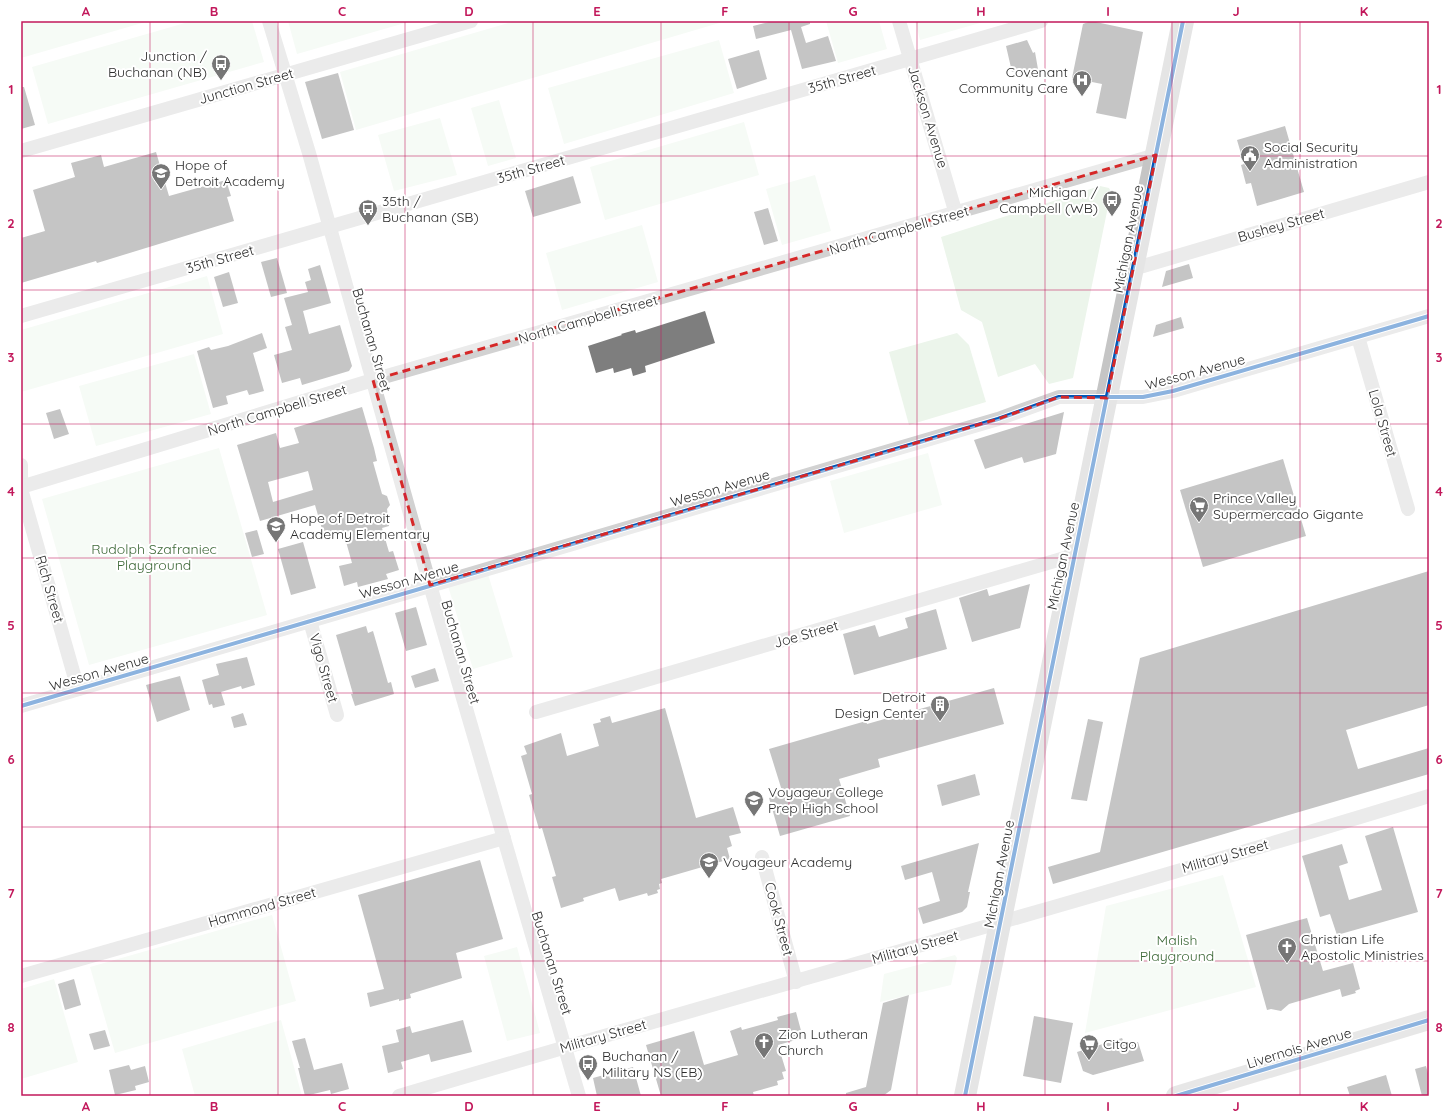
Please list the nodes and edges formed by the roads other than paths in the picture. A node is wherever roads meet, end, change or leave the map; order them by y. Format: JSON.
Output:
{"nodes":[{"id":1,"x":269,"y":21,"type":"edge"},
{"id":2,"x":471,"y":21,"type":"edge"},
{"id":3,"x":899,"y":21,"type":"edge"},
{"id":4,"x":1040,"y":21,"type":"edge"},
{"id":5,"x":1184,"y":21,"type":"edge"},
{"id":6,"x":910,"y":60,"type":"junction"},
{"id":7,"x":284,"y":75,"type":"junction"},
{"id":8,"x":21,"y":151,"type":"edge"},
{"id":9,"x":1156,"y":155,"type":"junction"},
{"id":10,"x":1429,"y":182,"type":"edge"},
{"id":11,"x":956,"y":214,"type":"junction"},
{"id":12,"x":329,"y":227,"type":"junction"},
{"id":13,"x":1133,"y":269,"type":"junction"},
{"id":14,"x":21,"y":316,"type":"edge"},
{"id":15,"x":1429,"y":316,"type":"edge"},
{"id":16,"x":1358,"y":337,"type":"junction"},
{"id":17,"x":372,"y":380,"type":"junction"},
{"id":18,"x":1107,"y":398,"type":"junction"},
{"id":19,"x":21,"y":465,"type":"edge"},
{"id":20,"x":21,"y":480,"type":"edge"},
{"id":21,"x":21,"y":488,"type":"edge"},
{"id":22,"x":1408,"y":509,"type":"dead end"},
{"id":23,"x":1075,"y":555,"type":"junction"},
{"id":24,"x":430,"y":585,"type":"junction"},
{"id":25,"x":310,"y":621,"type":"junction"},
{"id":26,"x":78,"y":689,"type":"junction"},
{"id":27,"x":21,"y":706,"type":"edge"},
{"id":28,"x":536,"y":712,"type":"dead end"},
{"id":29,"x":337,"y":715,"type":"dead end"},
{"id":30,"x":1429,"y":796,"type":"edge"},
{"id":31,"x":504,"y":838,"type":"junction"},
{"id":32,"x":762,"y":857,"type":"dead end"},
{"id":33,"x":1000,"y":922,"type":"junction"},
{"id":34,"x":21,"y":976,"type":"edge"},
{"id":35,"x":796,"y":982,"type":"junction"},
{"id":36,"x":1429,"y":1020,"type":"edge"},
{"id":37,"x":565,"y":1047,"type":"junction"},
{"id":38,"x":399,"y":1096,"type":"edge"},
{"id":39,"x":580,"y":1096,"type":"edge"},
{"id":40,"x":965,"y":1096,"type":"edge"},
{"id":41,"x":1176,"y":1096,"type":"edge"}],
"edges":[{"from":1,"to":7,"type":"street","name":"Buchanan Street"},
{"from":2,"to":7,"type":"street","name":"Junction Street"},
{"from":3,"to":6,"type":"street","name":"Jackson Avenue"},
{"from":4,"to":6,"type":"street","name":"35th Street"},
{"from":5,"to":9,"type":"main road","name":"Michigan Avenue"},
{"from":6,"to":11,"type":"street","name":"Jackson Avenue"},
{"from":6,"to":12,"type":"street","name":"35th Street"},
{"from":7,"to":8,"type":"street","name":"Junction Street"},
{"from":7,"to":12,"type":"street","name":"Buchanan Street"},
{"from":9,"to":11,"type":"street","name":"North Campbell Street"},
{"from":9,"to":13,"type":"main road","name":"Michigan Avenue"},
{"from":10,"to":13,"type":"street","name":"Bushey Street"},
{"from":11,"to":17,"type":"street","name":"North Campbell Street"},
{"from":12,"to":14,"type":"street","name":"35th Street"},
{"from":12,"to":17,"type":"street","name":"Buchanan Street"},
{"from":13,"to":18,"type":"main road","name":"Michigan Avenue"},
{"from":15,"to":16,"type":"street","name":"Wesson Avenue"},
{"from":16,"to":18,"type":"street","name":"Wesson Avenue"},
{"from":16,"to":22,"type":"street","name":"Lola Street"},
{"from":17,"to":21,"type":"street","name":"North Campbell Street"},
{"from":17,"to":24,"type":"street","name":"Buchanan Street"},
{"from":18,"to":23,"type":"main road","name":"Michigan Avenue"},
{"from":18,"to":24,"type":"street","name":"Wesson Avenue"},
{"from":19,"to":20,"type":"street"},
{"from":21,"to":26,"type":"street","name":"Rich Street"},
{"from":23,"to":28,"type":"street","name":"Joe Street"},
{"from":23,"to":33,"type":"main road","name":"Michigan Avenue"},
{"from":24,"to":25,"type":"street","name":"Wesson Avenue"},
{"from":24,"to":31,"type":"street","name":"Buchanan Street"},
{"from":25,"to":26,"type":"street","name":"Wesson Avenue"},
{"from":25,"to":29,"type":"street","name":"Vigo Street"},
{"from":26,"to":27,"type":"street","name":"Wesson Avenue"},
{"from":30,"to":33,"type":"street","name":"Military Street"},
{"from":31,"to":34,"type":"street","name":"Hammond Street"},
{"from":31,"to":37,"type":"street","name":"Buchanan Street"},
{"from":32,"to":35,"type":"street","name":"Cook Street"},
{"from":33,"to":35,"type":"street","name":"Military Street"},
{"from":33,"to":40,"type":"main road","name":"Michigan Avenue"},
{"from":35,"to":37,"type":"street","name":"Military Street"},
{"from":36,"to":41,"type":"main road","name":"Livernois Avenue"},
{"from":37,"to":38,"type":"street","name":"Military Street"},
{"from":37,"to":39,"type":"street","name":"Buchanan Street"}]}
